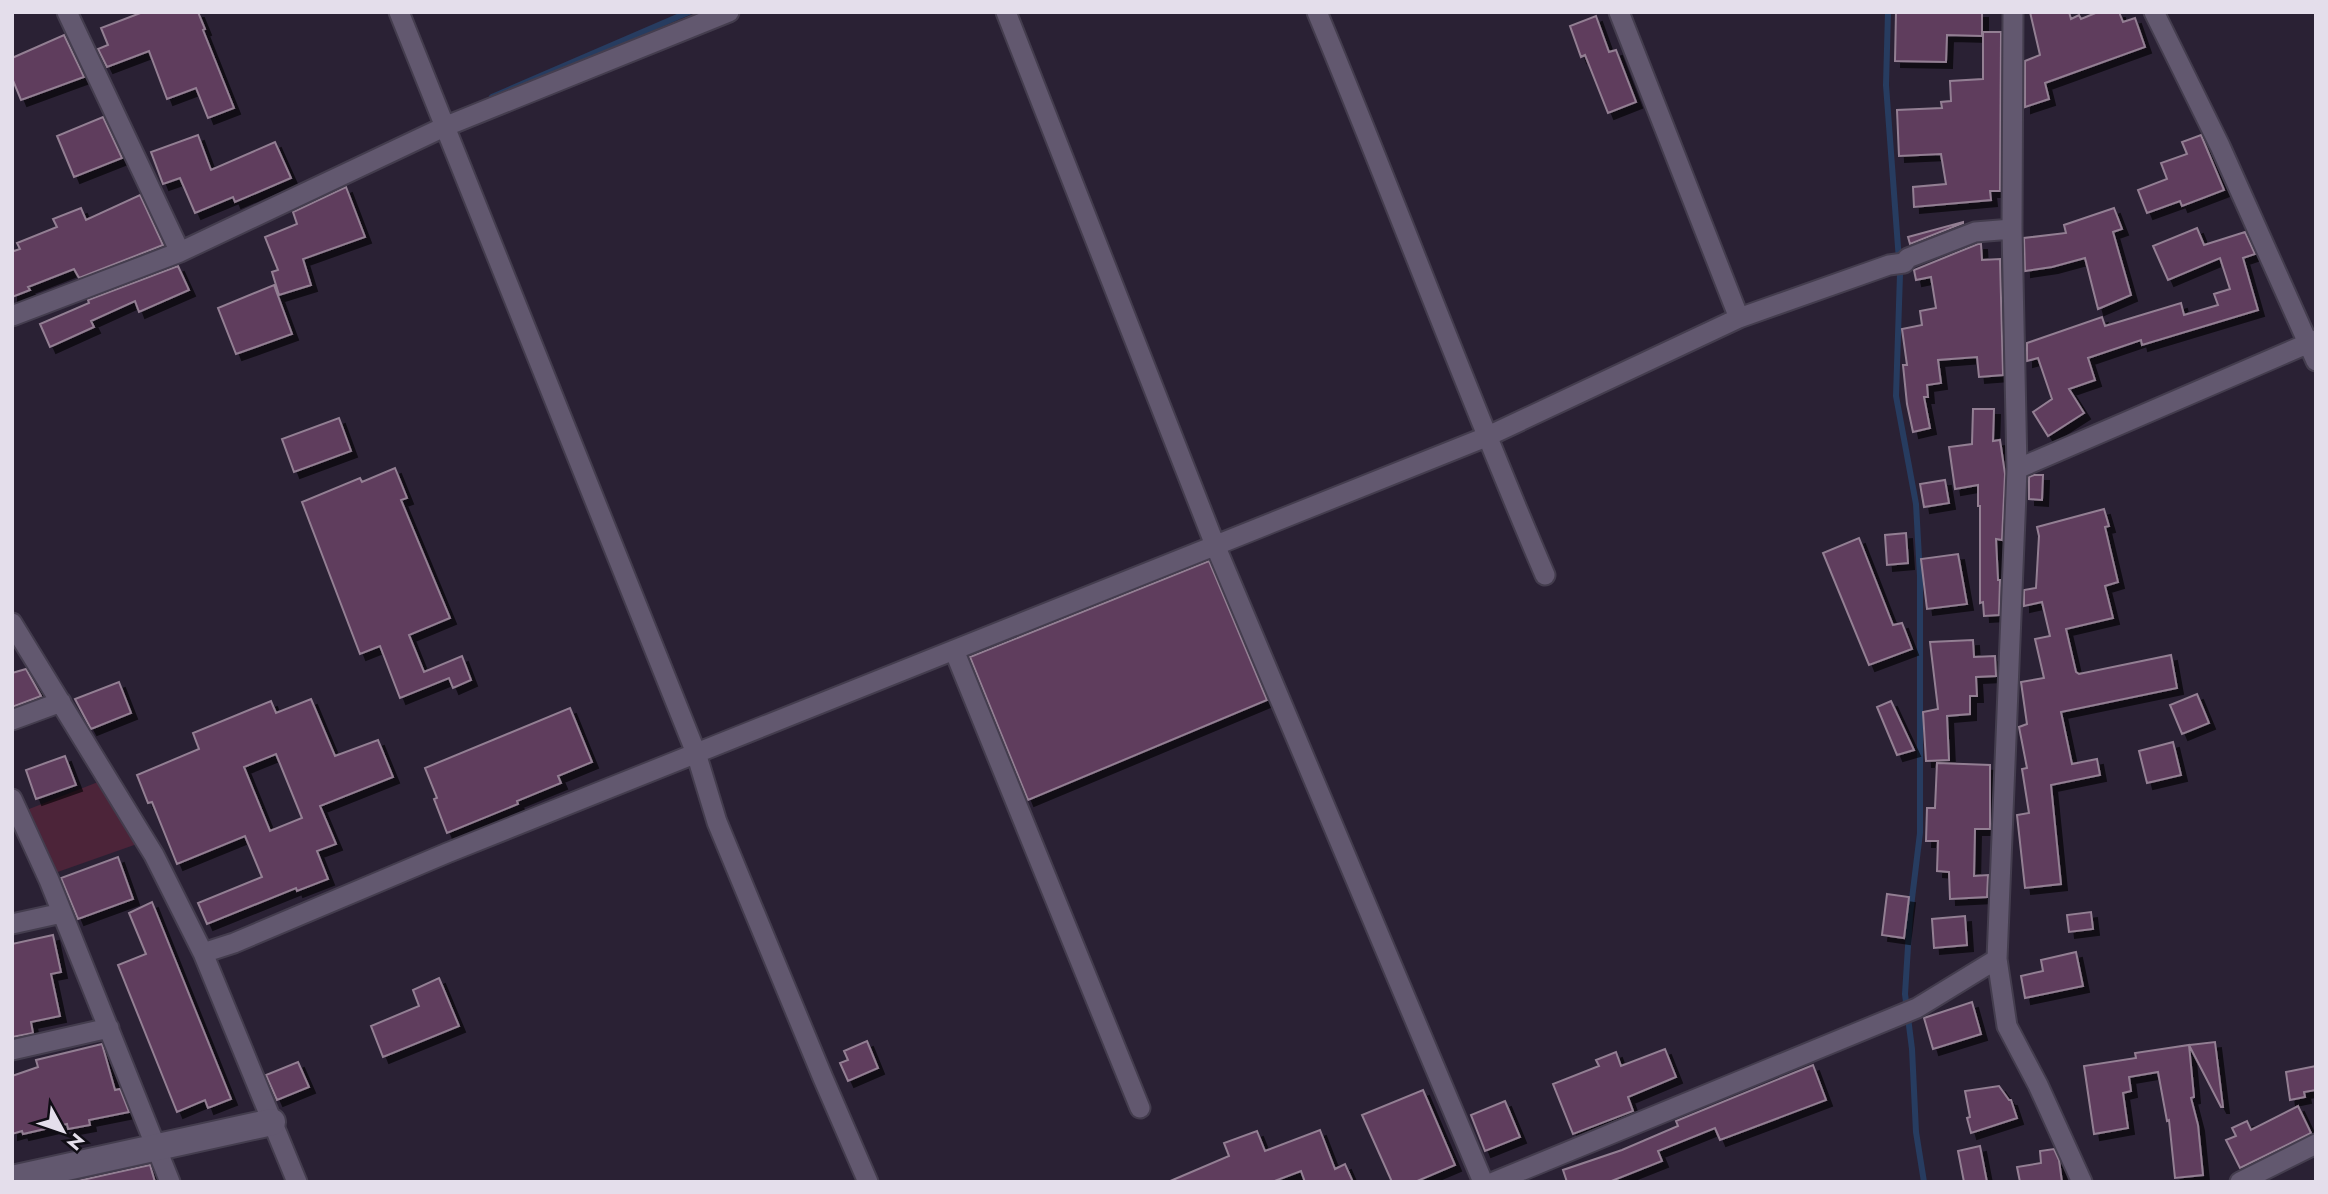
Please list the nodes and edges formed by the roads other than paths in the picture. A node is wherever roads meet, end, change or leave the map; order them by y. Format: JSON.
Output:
{"nodes":[{"id":1,"x":67,"y":12,"type":"edge"},
{"id":2,"x":399,"y":12,"type":"edge"},
{"id":3,"x":729,"y":12,"type":"edge"},
{"id":4,"x":1006,"y":12,"type":"edge"},
{"id":5,"x":1317,"y":12,"type":"edge"},
{"id":6,"x":1619,"y":12,"type":"edge"},
{"id":7,"x":2013,"y":12,"type":"edge"},
{"id":8,"x":2154,"y":12,"type":"edge"},
{"id":9,"x":444,"y":127,"type":"junction"},
{"id":10,"x":2012,"y":229,"type":"junction"},
{"id":11,"x":180,"y":252,"type":"junction"},
{"id":12,"x":12,"y":316,"type":"edge"},
{"id":13,"x":1740,"y":318,"type":"junction"},
{"id":14,"x":2313,"y":348,"type":"edge"},
{"id":15,"x":1486,"y":437,"type":"junction"},
{"id":16,"x":2017,"y":469,"type":"junction"},
{"id":17,"x":1215,"y":545,"type":"junction"},
{"id":18,"x":1545,"y":575,"type":"dead end"},
{"id":19,"x":12,"y":623,"type":"edge"},
{"id":20,"x":954,"y":650,"type":"junction"},
{"id":21,"x":20,"y":653,"type":"edge"},
{"id":22,"x":61,"y":702,"type":"junction"},
{"id":23,"x":12,"y":720,"type":"edge"},
{"id":24,"x":696,"y":753,"type":"junction"},
{"id":25,"x":12,"y":799,"type":"edge"},
{"id":26,"x":62,"y":913,"type":"junction"},
{"id":27,"x":12,"y":923,"type":"edge"},
{"id":28,"x":204,"y":953,"type":"junction"},
{"id":29,"x":1997,"y":959,"type":"junction"},
{"id":30,"x":109,"y":1028,"type":"junction"},
{"id":31,"x":12,"y":1050,"type":"edge"},
{"id":32,"x":1140,"y":1108,"type":"dead end"},
{"id":33,"x":272,"y":1122,"type":"junction"},
{"id":34,"x":2316,"y":1144,"type":"edge"},
{"id":35,"x":157,"y":1148,"type":"junction"},
{"id":36,"x":12,"y":1179,"type":"edge"},
{"id":37,"x":170,"y":1182,"type":"edge"},
{"id":38,"x":298,"y":1182,"type":"edge"},
{"id":39,"x":868,"y":1182,"type":"edge"},
{"id":40,"x":1483,"y":1182,"type":"edge"},
{"id":41,"x":1494,"y":1182,"type":"edge"},
{"id":42,"x":2082,"y":1182,"type":"edge"},
{"id":43,"x":2240,"y":1182,"type":"edge"}],
"edges":[{"from":1,"to":11,"type":"street"},
{"from":2,"to":9,"type":"street"},
{"from":3,"to":9,"type":"street"},
{"from":4,"to":17,"type":"street"},
{"from":5,"to":15,"type":"street"},
{"from":6,"to":13,"type":"street"},
{"from":7,"to":10,"type":"street"},
{"from":8,"to":14,"type":"street"},
{"from":9,"to":11,"type":"street"},
{"from":9,"to":24,"type":"street"},
{"from":10,"to":13,"type":"street"},
{"from":10,"to":16,"type":"street"},
{"from":11,"to":12,"type":"street"},
{"from":13,"to":15,"type":"street"},
{"from":14,"to":16,"type":"street"},
{"from":15,"to":17,"type":"street"},
{"from":15,"to":18,"type":"street"},
{"from":16,"to":29,"type":"street"},
{"from":17,"to":20,"type":"street"},
{"from":17,"to":40,"type":"street"},
{"from":19,"to":21,"type":"street"},
{"from":20,"to":24,"type":"street"},
{"from":20,"to":32,"type":"street"},
{"from":21,"to":22,"type":"street"},
{"from":22,"to":23,"type":"street"},
{"from":22,"to":28,"type":"street"},
{"from":24,"to":28,"type":"street"},
{"from":24,"to":39,"type":"street"},
{"from":25,"to":26,"type":"street"},
{"from":26,"to":27,"type":"street"},
{"from":26,"to":30,"type":"street"},
{"from":28,"to":33,"type":"street"},
{"from":29,"to":41,"type":"street"},
{"from":29,"to":42,"type":"street"},
{"from":30,"to":31,"type":"street"},
{"from":30,"to":35,"type":"street"},
{"from":33,"to":35,"type":"street"},
{"from":33,"to":38,"type":"street"},
{"from":34,"to":43,"type":"street"},
{"from":35,"to":36,"type":"street"},
{"from":35,"to":37,"type":"street"}]}
